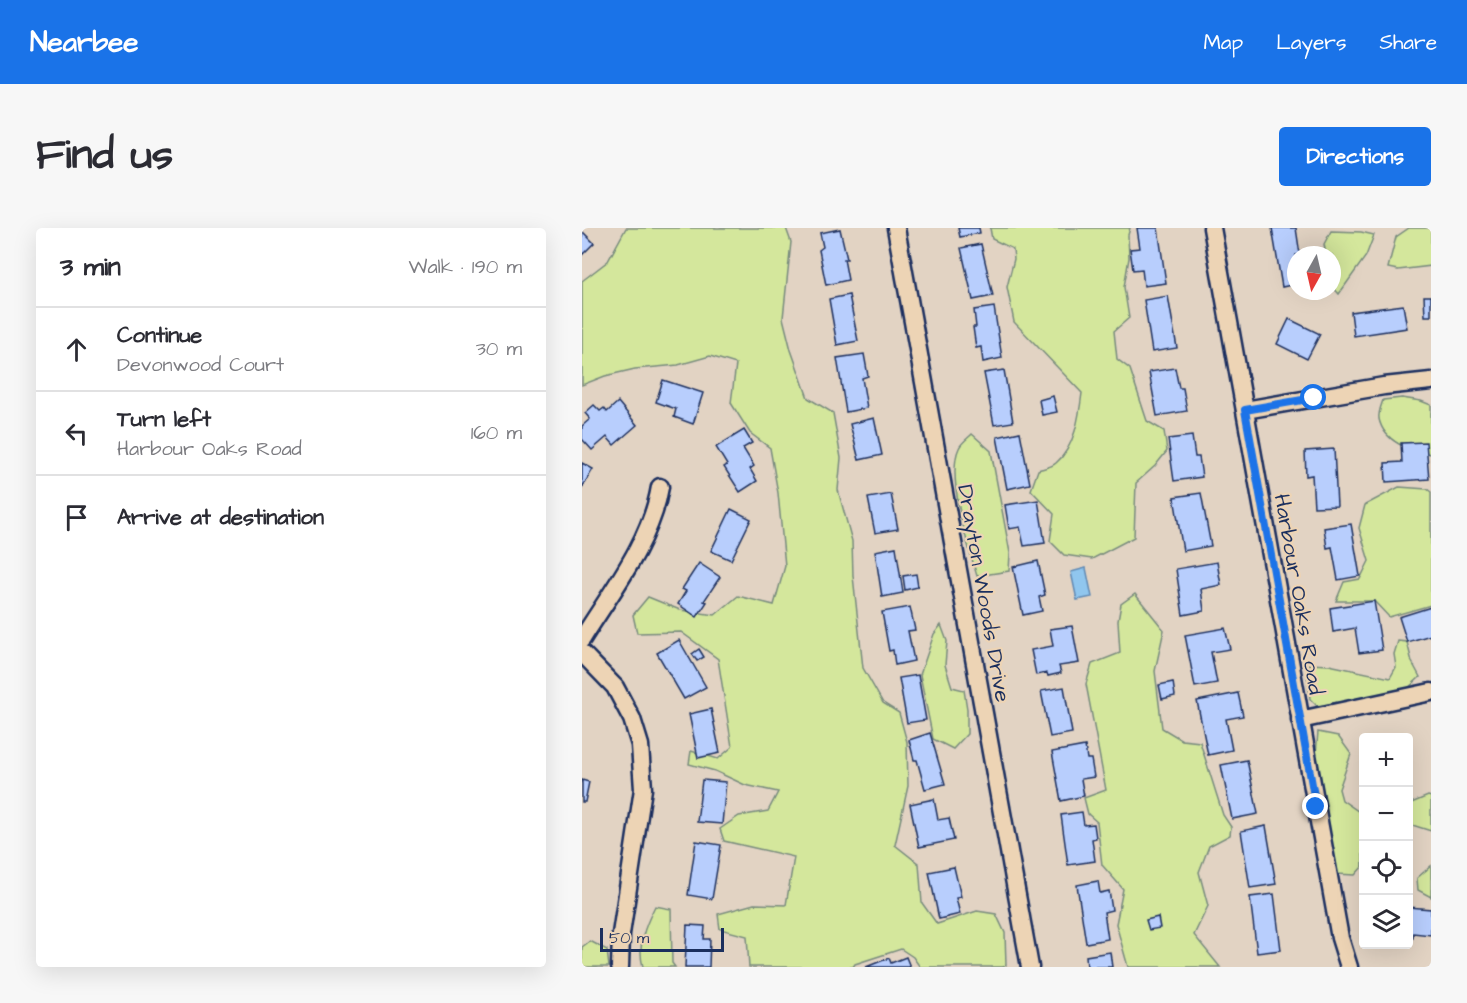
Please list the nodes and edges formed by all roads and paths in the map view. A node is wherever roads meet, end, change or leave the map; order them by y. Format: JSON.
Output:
{"nodes":[{"id":1,"x":896,"y":228,"type":"edge"},
{"id":2,"x":1212,"y":228,"type":"edge"},
{"id":3,"x":1431,"y":381,"type":"edge"},
{"id":4,"x":1245,"y":410,"type":"junction"},
{"id":5,"x":660,"y":487,"type":"dead end"},
{"id":6,"x":582,"y":639,"type":"edge"},
{"id":7,"x":582,"y":653,"type":"edge"},
{"id":8,"x":1431,"y":692,"type":"edge"},
{"id":9,"x":1300,"y":720,"type":"junction"},
{"id":10,"x":620,"y":967,"type":"edge"},
{"id":11,"x":1030,"y":967,"type":"edge"},
{"id":12,"x":1349,"y":967,"type":"edge"}],
"edges":[{"from":1,"to":11,"type":"street","name":"Drayton Woods Drive"},
{"from":2,"to":4,"type":"street","name":"Harbour Oaks Road"},
{"from":3,"to":4,"type":"street"},
{"from":4,"to":9,"type":"street","name":"Harbour Oaks Road"},
{"from":5,"to":6,"type":"street"},
{"from":7,"to":10,"type":"street"},
{"from":8,"to":9,"type":"street"},
{"from":9,"to":12,"type":"street","name":"Harbour Oaks Road"}]}
